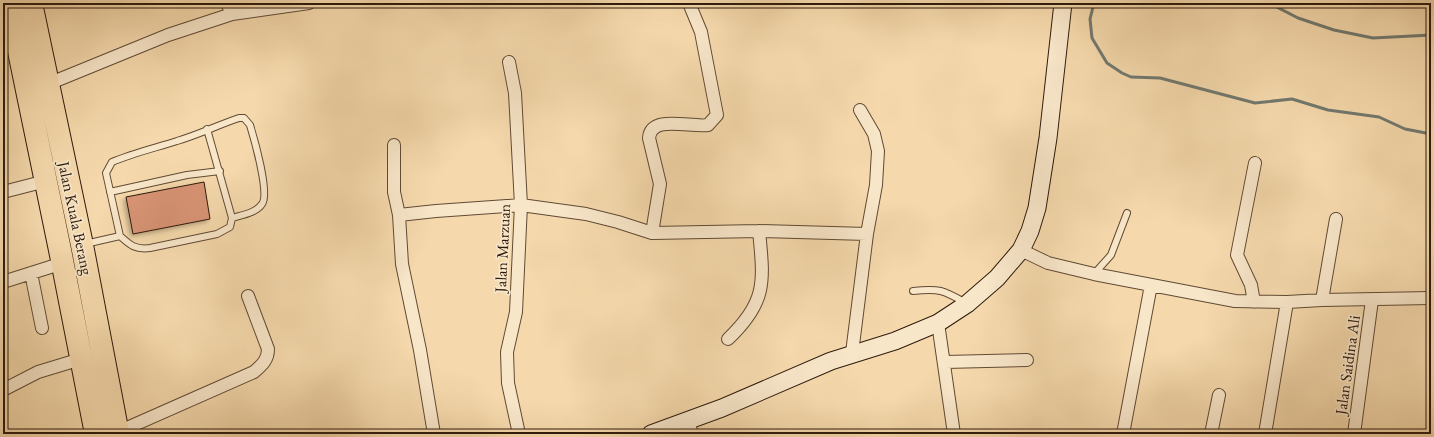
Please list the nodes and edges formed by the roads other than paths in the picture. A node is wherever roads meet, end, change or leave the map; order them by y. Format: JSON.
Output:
{"nodes":[{"id":1,"x":31,"y":3,"type":"edge"},
{"id":2,"x":227,"y":3,"type":"edge"},
{"id":3,"x":308,"y":3,"type":"edge"},
{"id":4,"x":689,"y":3,"type":"edge"},
{"id":5,"x":1063,"y":3,"type":"edge"},
{"id":6,"x":7,"y":4,"type":"edge"},
{"id":7,"x":232,"y":14,"type":"junction"},
{"id":8,"x":509,"y":62,"type":"dead end"},
{"id":9,"x":48,"y":84,"type":"junction"},
{"id":10,"x":860,"y":110,"type":"dead end"},
{"id":11,"x":207,"y":129,"type":"junction"},
{"id":12,"x":394,"y":145,"type":"dead end"},
{"id":13,"x":1255,"y":163,"type":"dead end"},
{"id":14,"x":220,"y":171,"type":"junction"},
{"id":15,"x":46,"y":182,"type":"junction"},
{"id":16,"x":3,"y":192,"type":"edge"},
{"id":17,"x":110,"y":192,"type":"junction"},
{"id":18,"x":521,"y":206,"type":"junction"},
{"id":19,"x":1127,"y":213,"type":"dead end"},
{"id":20,"x":399,"y":215,"type":"junction"},
{"id":21,"x":232,"y":218,"type":"junction"},
{"id":22,"x":1336,"y":219,"type":"dead end"},
{"id":23,"x":759,"y":231,"type":"junction"},
{"id":24,"x":652,"y":233,"type":"junction"},
{"id":25,"x":867,"y":234,"type":"junction"},
{"id":26,"x":120,"y":236,"type":"junction"},
{"id":27,"x":82,"y":245,"type":"junction"},
{"id":28,"x":1021,"y":250,"type":"junction"},
{"id":29,"x":63,"y":263,"type":"junction"},
{"id":30,"x":31,"y":273,"type":"junction"},
{"id":31,"x":1094,"y":274,"type":"junction"},
{"id":32,"x":3,"y":282,"type":"edge"},
{"id":33,"x":1151,"y":285,"type":"junction"},
{"id":34,"x":913,"y":291,"type":"dead end"},
{"id":35,"x":248,"y":296,"type":"dead end"},
{"id":36,"x":1431,"y":298,"type":"edge"},
{"id":37,"x":1322,"y":300,"type":"junction"},
{"id":38,"x":1372,"y":300,"type":"junction"},
{"id":39,"x":1254,"y":302,"type":"junction"},
{"id":40,"x":1287,"y":302,"type":"junction"},
{"id":41,"x":967,"y":304,"type":"junction"},
{"id":42,"x":938,"y":323,"type":"junction"},
{"id":43,"x":42,"y":328,"type":"dead end"},
{"id":44,"x":728,"y":339,"type":"dead end"},
{"id":45,"x":852,"y":353,"type":"junction"},
{"id":46,"x":81,"y":359,"type":"junction"},
{"id":47,"x":1027,"y":360,"type":"dead end"},
{"id":48,"x":945,"y":362,"type":"junction"},
{"id":49,"x":3,"y":390,"type":"edge"},
{"id":50,"x":1219,"y":395,"type":"dead end"},
{"id":51,"x":690,"y":428,"type":"edge"},
{"id":52,"x":430,"y":432,"type":"edge"},
{"id":53,"x":118,"y":433,"type":"edge"},
{"id":54,"x":96,"y":434,"type":"edge"},
{"id":55,"x":519,"y":434,"type":"edge"},
{"id":56,"x":652,"y":434,"type":"edge"},
{"id":57,"x":954,"y":434,"type":"edge"},
{"id":58,"x":1123,"y":434,"type":"edge"},
{"id":59,"x":1211,"y":434,"type":"edge"},
{"id":60,"x":1266,"y":434,"type":"edge"},
{"id":61,"x":1354,"y":434,"type":"edge"}],
"edges":[{"from":1,"to":9,"type":"highway","name":"Jalan Kuala Berang"},
{"from":2,"to":7,"type":"street"},
{"from":3,"to":7,"type":"street"},
{"from":4,"to":24,"type":"street"},
{"from":5,"to":28,"type":"street"},
{"from":6,"to":15,"type":"highway","name":"Jalan Kuala Berang"},
{"from":7,"to":9,"type":"street"},
{"from":8,"to":18,"type":"street","name":"Jalan Marzuan"},
{"from":9,"to":27,"type":"highway","name":"Jalan Kuala Berang"},
{"from":10,"to":25,"type":"street"},
{"from":11,"to":14,"type":"lane"},
{"from":11,"to":17,"type":"lane"},
{"from":11,"to":21,"type":"lane"},
{"from":12,"to":20,"type":"street"},
{"from":13,"to":39,"type":"street"},
{"from":14,"to":17,"type":"lane"},
{"from":14,"to":21,"type":"lane"},
{"from":15,"to":16,"type":"street"},
{"from":15,"to":29,"type":"highway","name":"Jalan Kuala Berang"},
{"from":17,"to":26,"type":"lane"},
{"from":18,"to":20,"type":"street"},
{"from":18,"to":24,"type":"street"},
{"from":18,"to":55,"type":"street","name":"Jalan Marzuan"},
{"from":19,"to":31,"type":"lane"},
{"from":20,"to":52,"type":"street"},
{"from":21,"to":26,"type":"lane"},
{"from":22,"to":37,"type":"street"},
{"from":23,"to":24,"type":"street"},
{"from":23,"to":25,"type":"street"},
{"from":23,"to":44,"type":"street"},
{"from":25,"to":45,"type":"street"},
{"from":26,"to":27,"type":"lane"},
{"from":27,"to":53,"type":"highway","name":"Jalan Kuala Berang"},
{"from":28,"to":31,"type":"street"},
{"from":28,"to":41,"type":"street"},
{"from":29,"to":30,"type":"street"},
{"from":29,"to":46,"type":"highway","name":"Jalan Kuala Berang"},
{"from":30,"to":32,"type":"street"},
{"from":30,"to":43,"type":"street"},
{"from":31,"to":33,"type":"street"},
{"from":33,"to":39,"type":"street"},
{"from":33,"to":58,"type":"street"},
{"from":34,"to":41,"type":"lane"},
{"from":35,"to":53,"type":"street"},
{"from":36,"to":38,"type":"street"},
{"from":37,"to":38,"type":"street"},
{"from":37,"to":40,"type":"street"},
{"from":38,"to":61,"type":"street","name":"Jalan Saidina Ali"},
{"from":39,"to":40,"type":"street"},
{"from":40,"to":60,"type":"street"},
{"from":41,"to":42,"type":"street"},
{"from":42,"to":45,"type":"street"},
{"from":42,"to":48,"type":"street"},
{"from":45,"to":51,"type":"street"},
{"from":46,"to":49,"type":"street"},
{"from":46,"to":54,"type":"highway","name":"Jalan Kuala Berang"},
{"from":47,"to":48,"type":"street"},
{"from":48,"to":57,"type":"street"},
{"from":50,"to":59,"type":"street"},
{"from":51,"to":56,"type":"street"}]}
